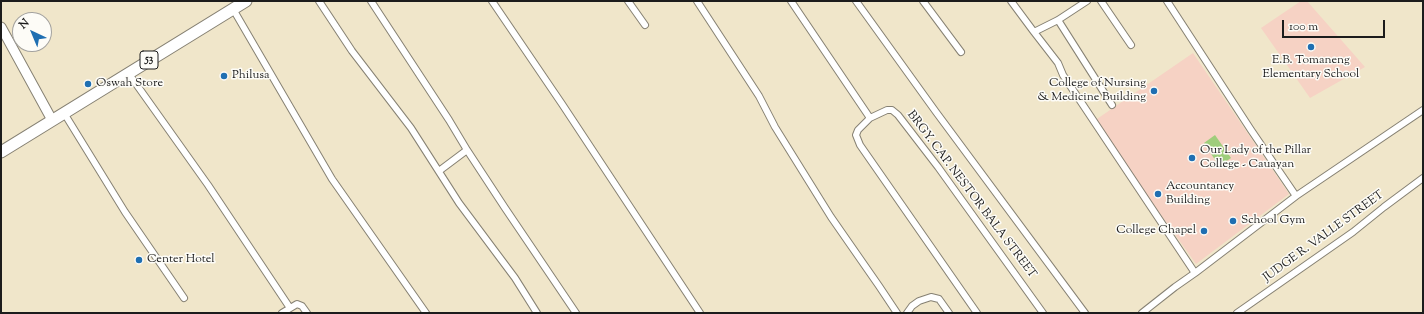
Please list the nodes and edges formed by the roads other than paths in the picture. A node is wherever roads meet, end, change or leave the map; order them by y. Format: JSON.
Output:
{"nodes":[{"id":1,"x":246,"y":1,"type":"edge"},
{"id":2,"x":319,"y":1,"type":"edge"},
{"id":3,"x":370,"y":1,"type":"edge"},
{"id":4,"x":492,"y":1,"type":"edge"},
{"id":5,"x":628,"y":1,"type":"edge"},
{"id":6,"x":697,"y":1,"type":"edge"},
{"id":7,"x":791,"y":1,"type":"edge"},
{"id":8,"x":856,"y":1,"type":"edge"},
{"id":9,"x":923,"y":1,"type":"edge"},
{"id":10,"x":1011,"y":1,"type":"edge"},
{"id":11,"x":1087,"y":1,"type":"edge"},
{"id":12,"x":1101,"y":1,"type":"edge"},
{"id":13,"x":1167,"y":1,"type":"edge"},
{"id":14,"x":233,"y":9,"type":"junction"},
{"id":15,"x":1058,"y":20,"type":"junction"},
{"id":16,"x":644,"y":25,"type":"dead end"},
{"id":17,"x":1,"y":27,"type":"edge"},
{"id":18,"x":1034,"y":32,"type":"junction"},
{"id":19,"x":1131,"y":45,"type":"dead end"},
{"id":20,"x":961,"y":52,"type":"dead end"},
{"id":21,"x":129,"y":74,"type":"junction"},
{"id":22,"x":1112,"y":105,"type":"dead end"},
{"id":23,"x":1423,"y":110,"type":"edge"},
{"id":24,"x":64,"y":113,"type":"junction"},
{"id":25,"x":870,"y":118,"type":"junction"},
{"id":26,"x":52,"y":120,"type":"junction"},
{"id":27,"x":468,"y":150,"type":"junction"},
{"id":28,"x":1,"y":152,"type":"edge"},
{"id":29,"x":439,"y":171,"type":"junction"},
{"id":30,"x":1423,"y":178,"type":"edge"},
{"id":31,"x":1296,"y":196,"type":"junction"},
{"id":32,"x":1195,"y":273,"type":"junction"},
{"id":33,"x":184,"y":298,"type":"dead end"},
{"id":34,"x":290,"y":308,"type":"junction"},
{"id":35,"x":282,"y":313,"type":"edge"},
{"id":36,"x":307,"y":313,"type":"edge"},
{"id":37,"x":426,"y":313,"type":"edge"},
{"id":38,"x":537,"y":313,"type":"edge"},
{"id":39,"x":576,"y":313,"type":"edge"},
{"id":40,"x":700,"y":313,"type":"edge"},
{"id":41,"x":897,"y":313,"type":"edge"},
{"id":42,"x":907,"y":313,"type":"edge"},
{"id":43,"x":949,"y":313,"type":"edge"},
{"id":44,"x":977,"y":313,"type":"edge"},
{"id":45,"x":1044,"y":313,"type":"edge"},
{"id":46,"x":1085,"y":313,"type":"edge"},
{"id":47,"x":1142,"y":313,"type":"edge"},
{"id":48,"x":1237,"y":313,"type":"edge"}],
"edges":[{"from":1,"to":14,"type":"highway","number":"53"},
{"from":2,"to":29,"type":"street"},
{"from":3,"to":27,"type":"street"},
{"from":4,"to":40,"type":"street"},
{"from":5,"to":16,"type":"street"},
{"from":6,"to":41,"type":"street"},
{"from":7,"to":25,"type":"street"},
{"from":8,"to":46,"type":"street"},
{"from":9,"to":20,"type":"street"},
{"from":10,"to":18,"type":"street"},
{"from":11,"to":15,"type":"street"},
{"from":12,"to":19,"type":"street"},
{"from":13,"to":31,"type":"street"},
{"from":14,"to":21,"type":"highway","number":"53"},
{"from":14,"to":37,"type":"street"},
{"from":15,"to":18,"type":"street"},
{"from":15,"to":22,"type":"street"},
{"from":17,"to":26,"type":"main road"},
{"from":18,"to":32,"type":"street"},
{"from":21,"to":24,"type":"highway","number":"53"},
{"from":21,"to":34,"type":"street"},
{"from":23,"to":31,"type":"street"},
{"from":24,"to":26,"type":"highway","number":"53"},
{"from":24,"to":33,"type":"street"},
{"from":25,"to":44,"type":"street"},
{"from":25,"to":45,"type":"street","name":"BRGY. CAP. NESTOR BALA STREET"},
{"from":26,"to":28,"type":"highway","number":"53"},
{"from":27,"to":29,"type":"street"},
{"from":27,"to":39,"type":"street"},
{"from":29,"to":38,"type":"street"},
{"from":30,"to":48,"type":"street","name":"JUDGE R. VALLE STREET"},
{"from":31,"to":32,"type":"street"},
{"from":32,"to":47,"type":"street"},
{"from":34,"to":35,"type":"street"},
{"from":34,"to":36,"type":"street"},
{"from":42,"to":43,"type":"street"}]}
